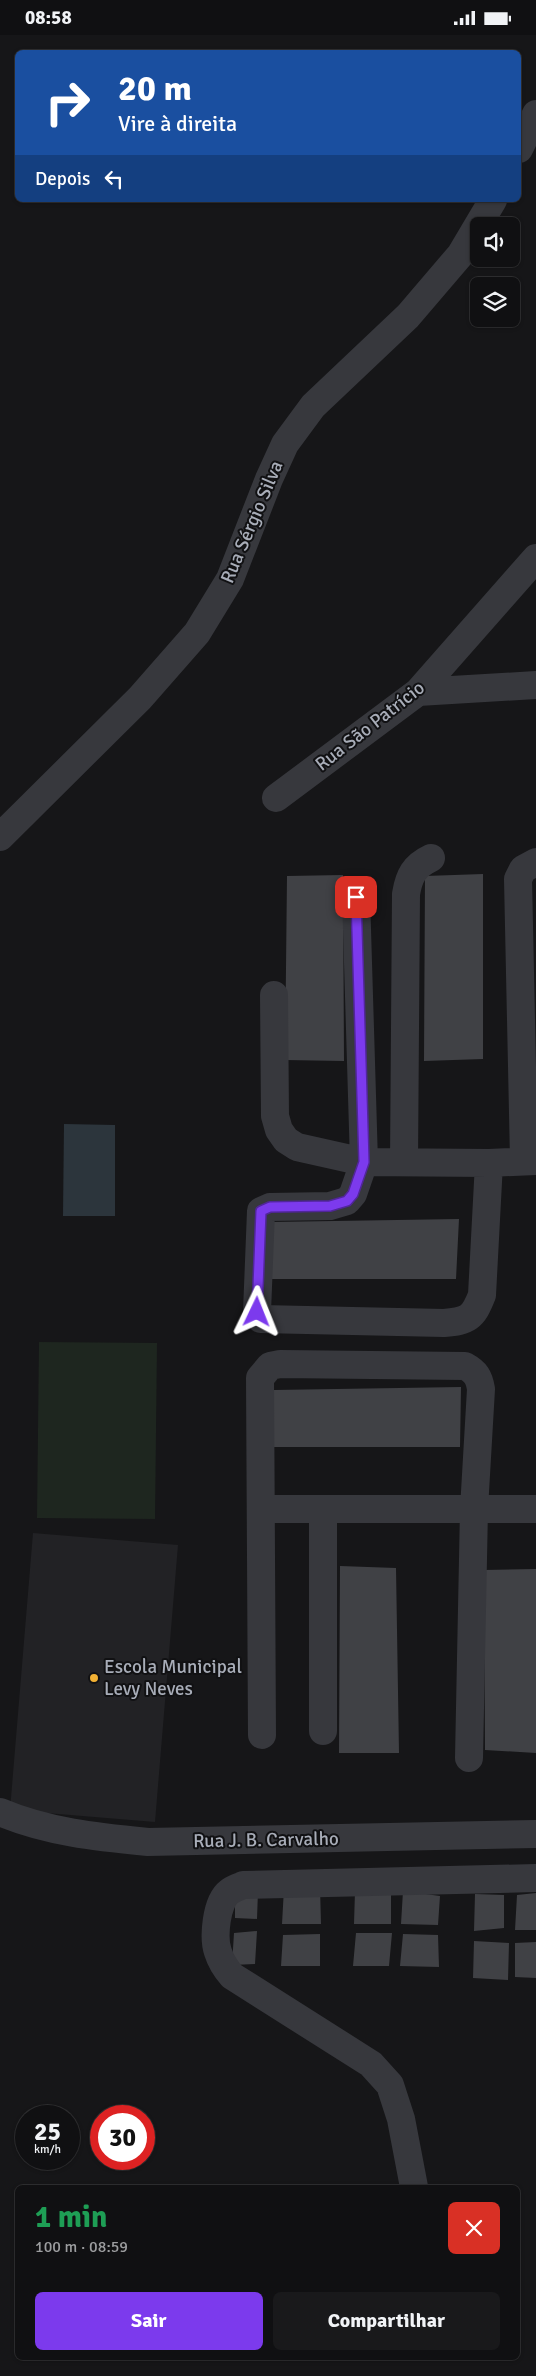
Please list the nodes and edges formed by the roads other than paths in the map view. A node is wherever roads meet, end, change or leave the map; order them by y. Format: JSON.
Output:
{"nodes":[{"id":1,"x":536,"y":114,"type":"edge"},
{"id":2,"x":521,"y":145,"type":"edge"},
{"id":3,"x":493,"y":202,"type":"edge"},
{"id":4,"x":536,"y":558,"type":"edge"},
{"id":5,"x":536,"y":685,"type":"edge"},
{"id":6,"x":418,"y":692,"type":"junction"},
{"id":7,"x":276,"y":798,"type":"dead end"},
{"id":8,"x":0,"y":837,"type":"edge"},
{"id":9,"x":430,"y":858,"type":"dead end"},
{"id":10,"x":536,"y":861,"type":"edge"},
{"id":11,"x":356,"y":897,"type":"dead end"},
{"id":12,"x":274,"y":995,"type":"dead end"},
{"id":13,"x":404,"y":1161,"type":"junction"},
{"id":14,"x":530,"y":1161,"type":"edge"},
{"id":15,"x":364,"y":1162,"type":"junction"},
{"id":16,"x":489,"y":1163,"type":"junction"},
{"id":17,"x":261,"y":1509,"type":"junction"},
{"id":18,"x":323,"y":1509,"type":"junction"},
{"id":19,"x":474,"y":1509,"type":"junction"},
{"id":20,"x":536,"y":1509,"type":"edge"},
{"id":21,"x":324,"y":1731,"type":"dead end"},
{"id":22,"x":262,"y":1735,"type":"dead end"},
{"id":23,"x":469,"y":1757,"type":"dead end"},
{"id":24,"x":0,"y":1812,"type":"edge"},
{"id":25,"x":536,"y":1834,"type":"edge"},
{"id":26,"x":536,"y":1878,"type":"edge"},
{"id":27,"x":414,"y":2185,"type":"edge"}],
"edges":[{"from":1,"to":2,"type":"street"},
{"from":3,"to":8,"type":"street","name":"Rua Sérgio Silva"},
{"from":4,"to":6,"type":"street","name":"Rua São Patrício"},
{"from":5,"to":6,"type":"street"},
{"from":6,"to":7,"type":"street","name":"Rua São Patrício"},
{"from":9,"to":13,"type":"street"},
{"from":10,"to":14,"type":"street"},
{"from":11,"to":15,"type":"street"},
{"from":12,"to":15,"type":"street"},
{"from":13,"to":15,"type":"street"},
{"from":13,"to":16,"type":"street"},
{"from":14,"to":16,"type":"street"},
{"from":15,"to":16,"type":"street"},
{"from":17,"to":18,"type":"street"},
{"from":17,"to":19,"type":"street"},
{"from":17,"to":22,"type":"street"},
{"from":18,"to":19,"type":"street"},
{"from":18,"to":21,"type":"street"},
{"from":19,"to":20,"type":"street"},
{"from":19,"to":23,"type":"street"},
{"from":24,"to":25,"type":"street","name":"Rua J. B. Carvalho"},
{"from":26,"to":27,"type":"street"}]}
